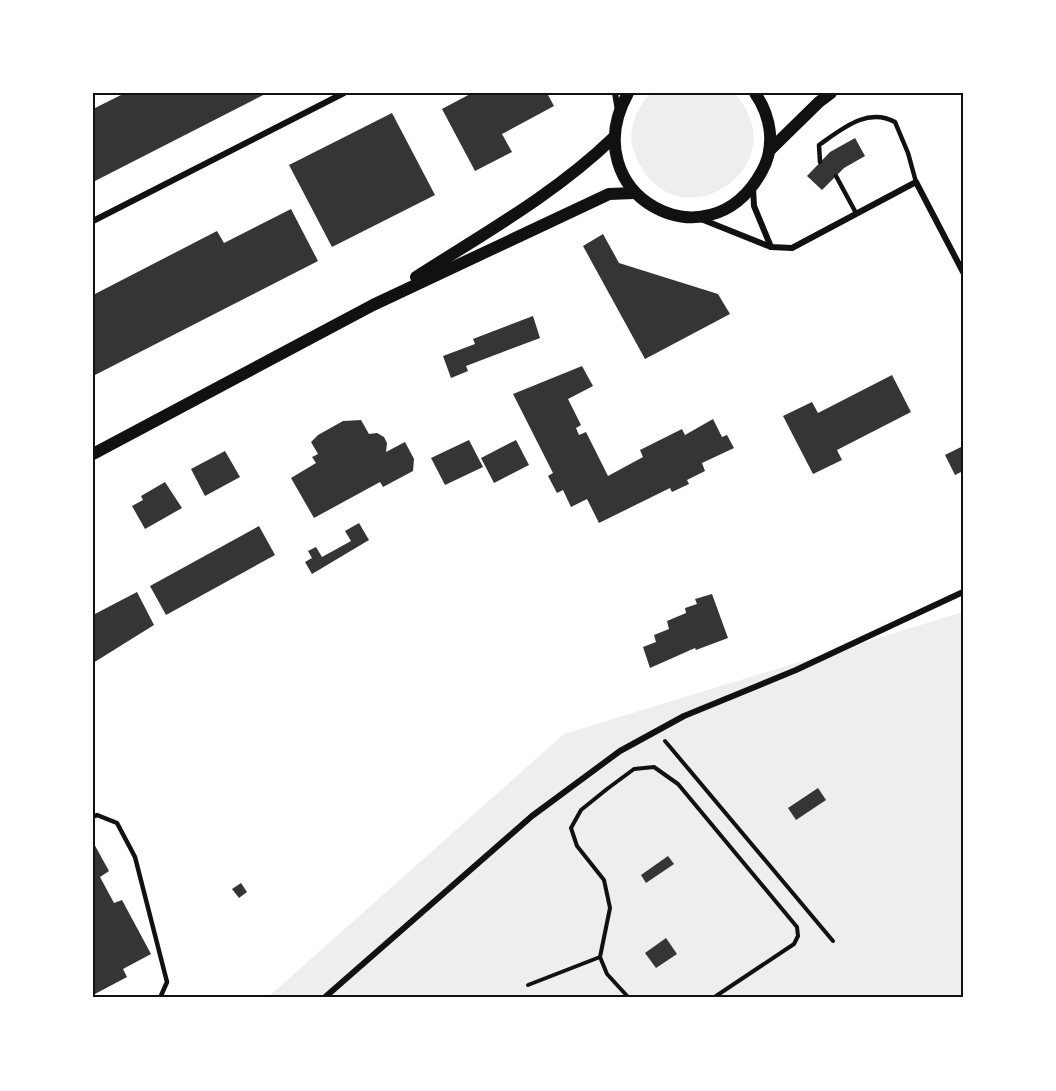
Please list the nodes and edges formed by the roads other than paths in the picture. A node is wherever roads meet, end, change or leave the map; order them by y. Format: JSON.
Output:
{"nodes":[{"id":1,"x":344,"y":93,"type":"edge"},
{"id":2,"x":615,"y":93,"type":"edge"},
{"id":3,"x":628,"y":93,"type":"edge"},
{"id":4,"x":755,"y":93,"type":"edge"},
{"id":5,"x":831,"y":93,"type":"edge"},
{"id":6,"x":618,"y":111,"type":"junction"},
{"id":7,"x":613,"y":138,"type":"junction"},
{"id":8,"x":770,"y":150,"type":"junction"},
{"id":9,"x":820,"y":162,"type":"dead end"},
{"id":10,"x":836,"y":177,"type":"dead end"},
{"id":11,"x":916,"y":182,"type":"junction"},
{"id":12,"x":753,"y":188,"type":"junction"},
{"id":13,"x":634,"y":193,"type":"junction"},
{"id":14,"x":856,"y":213,"type":"junction"},
{"id":15,"x":696,"y":218,"type":"junction"},
{"id":16,"x":93,"y":221,"type":"edge"},
{"id":17,"x":771,"y":247,"type":"junction"},
{"id":18,"x":963,"y":272,"type":"edge"},
{"id":19,"x":373,"y":305,"type":"junction"},
{"id":20,"x":93,"y":454,"type":"edge"},
{"id":21,"x":963,"y":591,"type":"edge"},
{"id":22,"x":93,"y":817,"type":"edge"},
{"id":23,"x":160,"y":998,"type":"edge"},
{"id":24,"x":324,"y":998,"type":"edge"}],
"edges":[{"from":1,"to":16,"type":"street"},
{"from":2,"to":6,"type":"street"},
{"from":3,"to":6,"type":"main road"},
{"from":4,"to":8,"type":"main road"},
{"from":5,"to":8,"type":"main road"},
{"from":6,"to":7,"type":"main road"},
{"from":7,"to":13,"type":"main road"},
{"from":7,"to":19,"type":"main road"},
{"from":8,"to":12,"type":"main road"},
{"from":9,"to":11,"type":"lane"},
{"from":10,"to":14,"type":"lane"},
{"from":11,"to":14,"type":"street"},
{"from":11,"to":18,"type":"street"},
{"from":12,"to":15,"type":"main road"},
{"from":12,"to":17,"type":"street"},
{"from":13,"to":15,"type":"main road"},
{"from":13,"to":19,"type":"main road"},
{"from":14,"to":17,"type":"street"},
{"from":15,"to":17,"type":"street"},
{"from":19,"to":20,"type":"main road"},
{"from":21,"to":24,"type":"street"},
{"from":22,"to":23,"type":"lane"}]}
